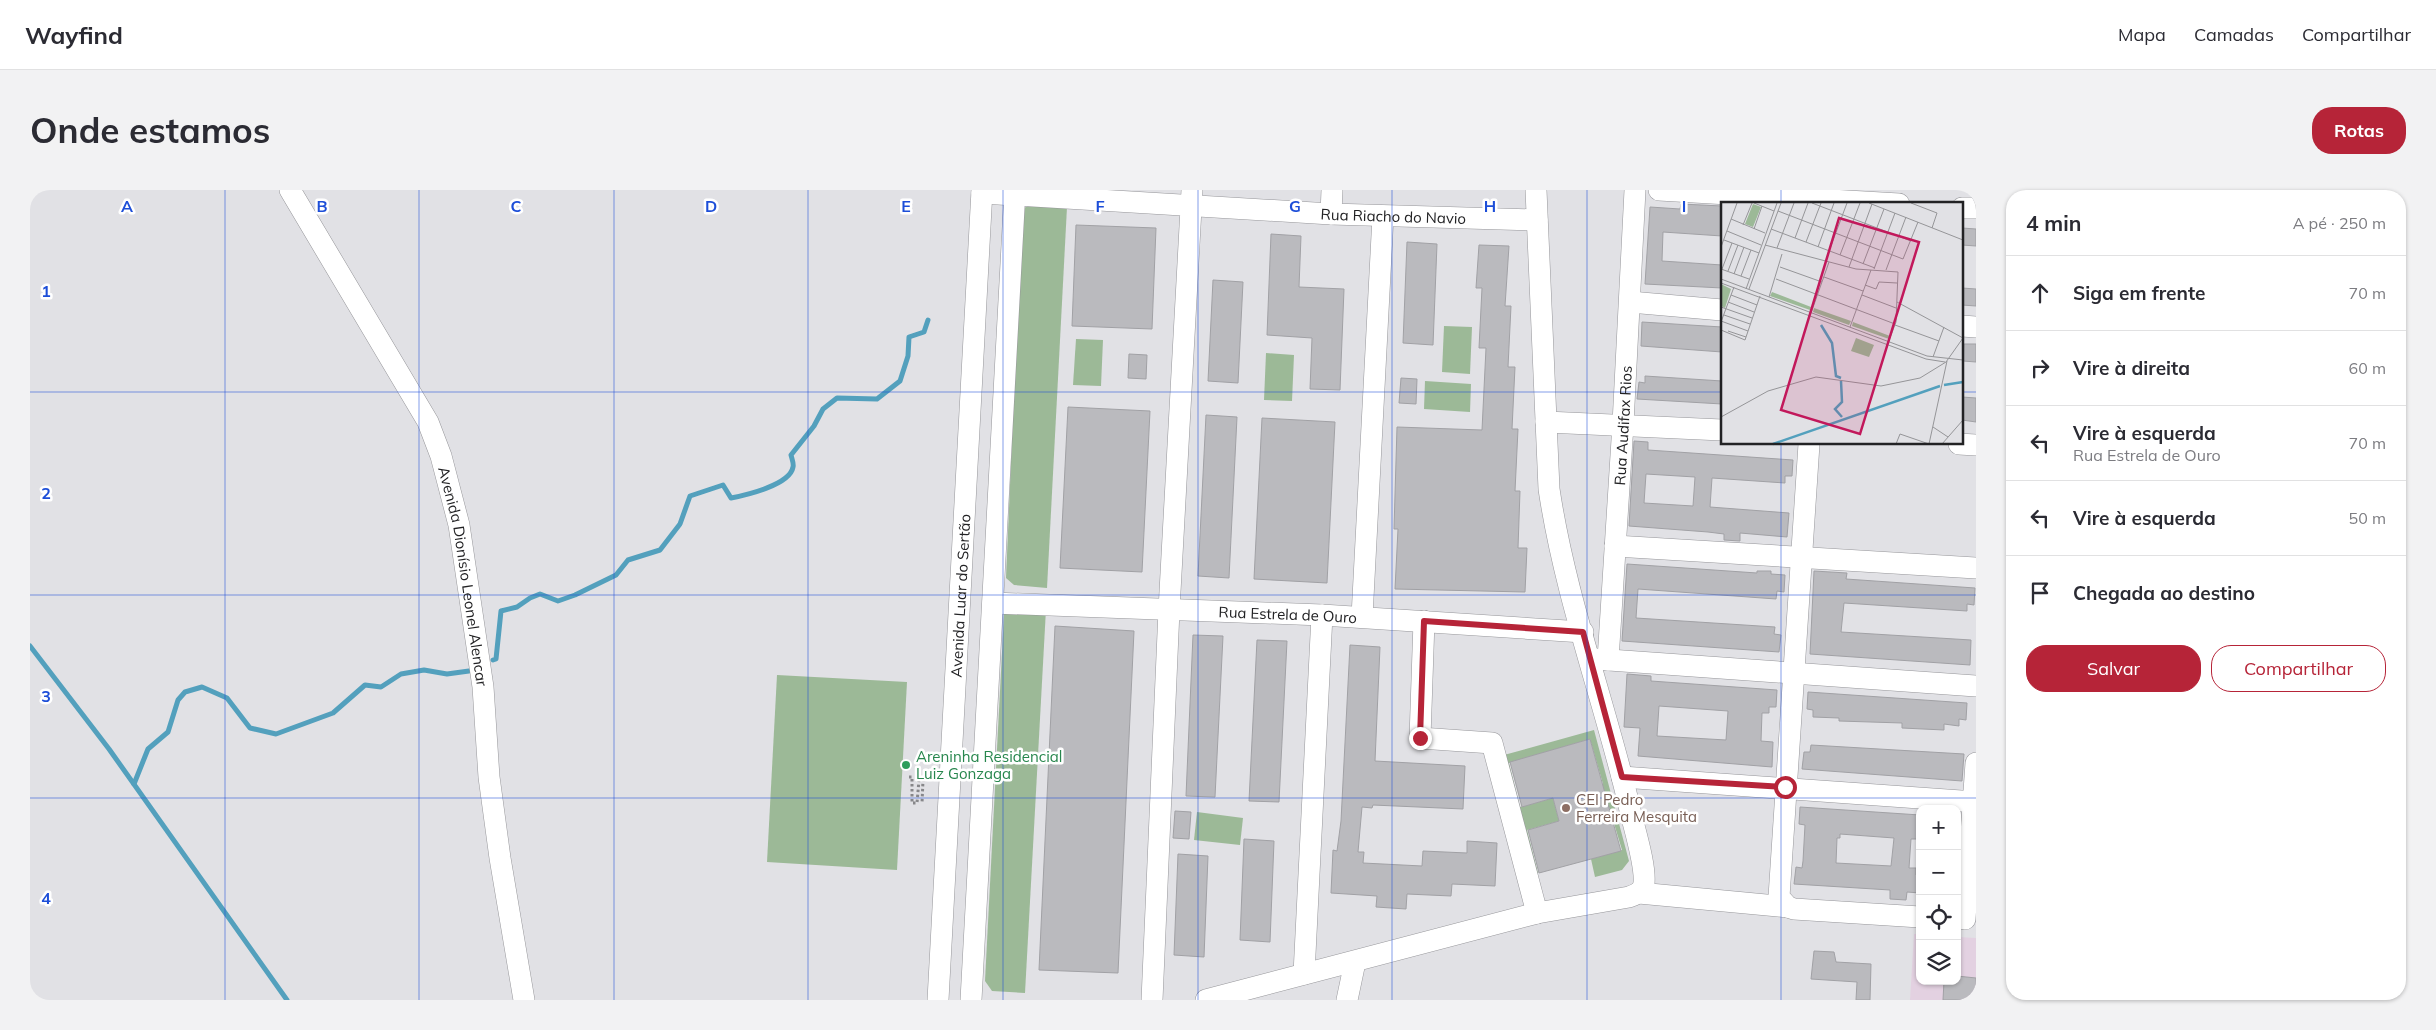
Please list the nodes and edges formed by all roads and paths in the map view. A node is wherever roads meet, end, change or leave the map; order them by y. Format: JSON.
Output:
{"nodes":[{"id":1,"x":290,"y":190,"type":"edge"},
{"id":2,"x":1332,"y":190,"type":"edge"},
{"id":3,"x":1536,"y":190,"type":"edge"},
{"id":4,"x":1634,"y":190,"type":"edge"},
{"id":5,"x":1659,"y":190,"type":"edge"},
{"id":6,"x":982,"y":191,"type":"edge"},
{"id":7,"x":1014,"y":193,"type":"edge"},
{"id":8,"x":1191,"y":198,"type":"edge"},
{"id":9,"x":1827,"y":198,"type":"edge"},
{"id":10,"x":1875,"y":202,"type":"edge"},
{"id":11,"x":1331,"y":214,"type":"junction"},
{"id":12,"x":1383,"y":216,"type":"junction"},
{"id":13,"x":1537,"y":220,"type":"junction"},
{"id":14,"x":1630,"y":302,"type":"junction"},
{"id":15,"x":1721,"y":310,"type":"edge"},
{"id":16,"x":1546,"y":422,"type":"junction"},
{"id":17,"x":1623,"y":424,"type":"junction"},
{"id":18,"x":1721,"y":430,"type":"edge"},
{"id":19,"x":1809,"y":445,"type":"edge"},
{"id":20,"x":1615,"y":546,"type":"junction"},
{"id":21,"x":1802,"y":558,"type":"junction"},
{"id":22,"x":1976,"y":568,"type":"edge"},
{"id":23,"x":993,"y":603,"type":"junction"},
{"id":24,"x":1169,"y":610,"type":"junction"},
{"id":25,"x":1322,"y":615,"type":"junction"},
{"id":26,"x":1362,"y":617,"type":"junction"},
{"id":27,"x":1424,"y":621,"type":"junction"},
{"id":28,"x":1583,"y":632,"type":"junction"},
{"id":29,"x":1599,"y":659,"type":"junction"},
{"id":30,"x":1793,"y":674,"type":"junction"},
{"id":31,"x":1976,"y":686,"type":"edge"},
{"id":32,"x":1976,"y":763,"type":"edge"},
{"id":33,"x":909,"y":777,"type":"dead end"},
{"id":34,"x":1622,"y":777,"type":"junction"},
{"id":35,"x":1785,"y":787,"type":"junction"},
{"id":36,"x":1975,"y":802,"type":"edge"},
{"id":37,"x":922,"y":803,"type":"dead end"},
{"id":38,"x":1639,"y":893,"type":"junction"},
{"id":39,"x":1788,"y":907,"type":"junction"},
{"id":40,"x":1537,"y":913,"type":"junction"},
{"id":41,"x":1916,"y":917,"type":"edge"},
{"id":42,"x":1966,"y":919,"type":"edge"},
{"id":43,"x":1355,"y":962,"type":"junction"},
{"id":44,"x":1304,"y":974,"type":"junction"},
{"id":45,"x":524,"y":1000,"type":"edge"},
{"id":46,"x":938,"y":1000,"type":"edge"},
{"id":47,"x":962,"y":1000,"type":"edge"},
{"id":48,"x":971,"y":1000,"type":"edge"},
{"id":49,"x":1152,"y":1000,"type":"edge"},
{"id":50,"x":1206,"y":1000,"type":"edge"},
{"id":51,"x":1347,"y":1000,"type":"edge"}],
"edges":[{"from":1,"to":45,"type":"street","name":"Avenida Dionísio Leonel Alencar"},
{"from":2,"to":11,"type":"street"},
{"from":3,"to":13,"type":"street"},
{"from":4,"to":14,"type":"street","name":"Rua Audifax Rios"},
{"from":5,"to":9,"type":"street"},
{"from":6,"to":7,"type":"street","name":"Rua Riacho do Navio"},
{"from":6,"to":46,"type":"street","name":"Avenida Luar do Sertão"},
{"from":7,"to":8,"type":"street","name":"Rua Riacho do Navio"},
{"from":7,"to":23,"type":"street"},
{"from":8,"to":11,"type":"street","name":"Rua Riacho do Navio"},
{"from":8,"to":24,"type":"street"},
{"from":9,"to":10,"type":"street"},
{"from":11,"to":12,"type":"street","name":"Rua Riacho do Navio"},
{"from":12,"to":13,"type":"street","name":"Rua Riacho do Navio"},
{"from":12,"to":26,"type":"street"},
{"from":13,"to":16,"type":"street"},
{"from":14,"to":15,"type":"street"},
{"from":14,"to":17,"type":"street","name":"Rua Audifax Rios"},
{"from":16,"to":17,"type":"street"},
{"from":16,"to":28,"type":"street"},
{"from":17,"to":18,"type":"street"},
{"from":17,"to":20,"type":"street","name":"Rua Audifax Rios"},
{"from":19,"to":21,"type":"street"},
{"from":20,"to":21,"type":"street"},
{"from":20,"to":29,"type":"street","name":"Rua Audifax Rios"},
{"from":21,"to":22,"type":"street"},
{"from":21,"to":30,"type":"street"},
{"from":23,"to":24,"type":"street","name":"Rua Estrela de Ouro"},
{"from":23,"to":48,"type":"street"},
{"from":24,"to":25,"type":"street","name":"Rua Estrela de Ouro"},
{"from":24,"to":49,"type":"street"},
{"from":25,"to":26,"type":"street","name":"Rua Estrela de Ouro"},
{"from":25,"to":44,"type":"street"},
{"from":26,"to":27,"type":"street","name":"Rua Estrela de Ouro"},
{"from":27,"to":28,"type":"street","name":"Rua Estrela de Ouro"},
{"from":27,"to":40,"type":"street"},
{"from":28,"to":29,"type":"street"},
{"from":29,"to":30,"type":"street"},
{"from":29,"to":34,"type":"street"},
{"from":30,"to":31,"type":"street"},
{"from":30,"to":35,"type":"street"},
{"from":32,"to":36,"type":"street"},
{"from":33,"to":37,"type":"path"},
{"from":34,"to":35,"type":"street"},
{"from":34,"to":38,"type":"street"},
{"from":35,"to":36,"type":"street"},
{"from":35,"to":39,"type":"street"},
{"from":36,"to":42,"type":"street"},
{"from":38,"to":39,"type":"street"},
{"from":38,"to":40,"type":"street"},
{"from":39,"to":41,"type":"street"},
{"from":40,"to":43,"type":"street"},
{"from":43,"to":44,"type":"street"},
{"from":43,"to":51,"type":"street"},
{"from":44,"to":50,"type":"street"},
{"from":46,"to":47,"type":"street"}]}
